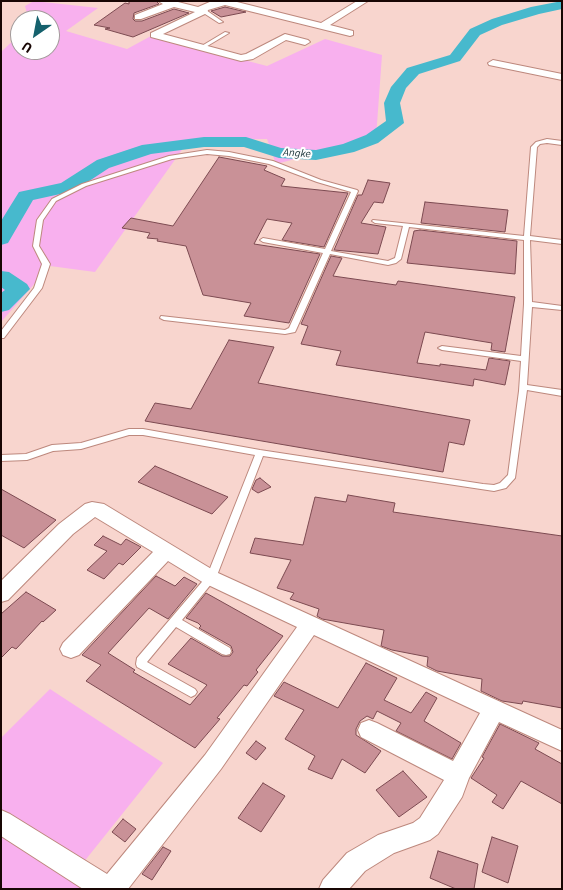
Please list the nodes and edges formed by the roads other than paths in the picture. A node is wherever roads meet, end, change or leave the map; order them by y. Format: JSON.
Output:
{"nodes":[{"id":1,"x":162,"y":1,"type":"edge"},
{"id":2,"x":364,"y":1,"type":"edge"},
{"id":3,"x":172,"y":4,"type":"junction"},
{"id":4,"x":275,"y":4,"type":"dead end"},
{"id":5,"x":204,"y":10,"type":"junction"},
{"id":6,"x":263,"y":11,"type":"junction"},
{"id":7,"x":138,"y":17,"type":"dead end"},
{"id":8,"x":221,"y":22,"type":"dead end"},
{"id":9,"x":322,"y":26,"type":"junction"},
{"id":10,"x":226,"y":33,"type":"dead end"},
{"id":11,"x":350,"y":33,"type":"dead end"},
{"id":12,"x":305,"y":42,"type":"dead end"},
{"id":13,"x":202,"y":47,"type":"junction"},
{"id":14,"x":493,"y":63,"type":"dead end"},
{"id":15,"x":562,"y":77,"type":"edge"},
{"id":16,"x":562,"y":143,"type":"edge"},
{"id":17,"x":375,"y":221,"type":"dead end"},
{"id":18,"x":406,"y":226,"type":"junction"},
{"id":19,"x":527,"y":238,"type":"junction"},
{"id":20,"x":263,"y":240,"type":"dead end"},
{"id":21,"x":562,"y":242,"type":"edge"},
{"id":22,"x":328,"y":251,"type":"junction"},
{"id":23,"x":528,"y":304,"type":"junction"},
{"id":24,"x":562,"y":308,"type":"edge"},
{"id":25,"x":164,"y":318,"type":"dead end"},
{"id":26,"x":1,"y":336,"type":"edge"},
{"id":27,"x":442,"y":348,"type":"dead end"},
{"id":28,"x":524,"y":359,"type":"junction"},
{"id":29,"x":523,"y":387,"type":"junction"},
{"id":30,"x":562,"y":392,"type":"edge"},
{"id":31,"x":260,"y":453,"type":"junction"},
{"id":32,"x":1,"y":458,"type":"edge"},
{"id":33,"x":166,"y":551,"type":"junction"},
{"id":34,"x":210,"y":578,"type":"junction"},
{"id":35,"x":1,"y":594,"type":"edge"},
{"id":36,"x":174,"y":621,"type":"junction"},
{"id":37,"x":310,"y":625,"type":"junction"},
{"id":38,"x":71,"y":649,"type":"dead end"},
{"id":39,"x":226,"y":651,"type":"dead end"},
{"id":40,"x":191,"y":692,"type":"dead end"},
{"id":41,"x":494,"y":709,"type":"junction"},
{"id":42,"x":369,"y":730,"type":"dead end"},
{"id":43,"x":562,"y":741,"type":"edge"},
{"id":44,"x":458,"y":776,"type":"junction"},
{"id":45,"x":1,"y":822,"type":"edge"},
{"id":46,"x":107,"y":889,"type":"edge"},
{"id":47,"x":112,"y":889,"type":"edge"},
{"id":48,"x":332,"y":889,"type":"edge"}],
"edges":[{"from":1,"to":3,"type":"street"},
{"from":2,"to":9,"type":"street"},
{"from":3,"to":5,"type":"street"},
{"from":3,"to":7,"type":"street"},
{"from":4,"to":6,"type":"street"},
{"from":5,"to":6,"type":"street"},
{"from":5,"to":8,"type":"lane"},
{"from":5,"to":13,"type":"street"},
{"from":6,"to":9,"type":"street"},
{"from":9,"to":11,"type":"street"},
{"from":10,"to":13,"type":"lane"},
{"from":12,"to":13,"type":"street"},
{"from":14,"to":15,"type":"street"},
{"from":16,"to":19,"type":"lane"},
{"from":17,"to":18,"type":"lane"},
{"from":18,"to":19,"type":"lane"},
{"from":18,"to":22,"type":"lane"},
{"from":19,"to":21,"type":"lane"},
{"from":19,"to":23,"type":"lane"},
{"from":20,"to":22,"type":"lane"},
{"from":22,"to":25,"type":"lane"},
{"from":22,"to":26,"type":"lane"},
{"from":23,"to":24,"type":"lane"},
{"from":23,"to":28,"type":"lane"},
{"from":27,"to":28,"type":"lane"},
{"from":28,"to":29,"type":"lane"},
{"from":29,"to":30,"type":"lane"},
{"from":29,"to":31,"type":"lane"},
{"from":31,"to":32,"type":"lane"},
{"from":31,"to":34,"type":"lane"},
{"from":33,"to":34,"type":"street"},
{"from":33,"to":35,"type":"street"},
{"from":33,"to":38,"type":"street"},
{"from":34,"to":36,"type":"lane"},
{"from":34,"to":37,"type":"street"},
{"from":36,"to":39,"type":"lane"},
{"from":36,"to":40,"type":"lane"},
{"from":37,"to":41,"type":"street"},
{"from":37,"to":47,"type":"street"},
{"from":41,"to":43,"type":"street"},
{"from":41,"to":44,"type":"street"},
{"from":42,"to":44,"type":"street"},
{"from":44,"to":48,"type":"street"},
{"from":45,"to":46,"type":"street"}]}
